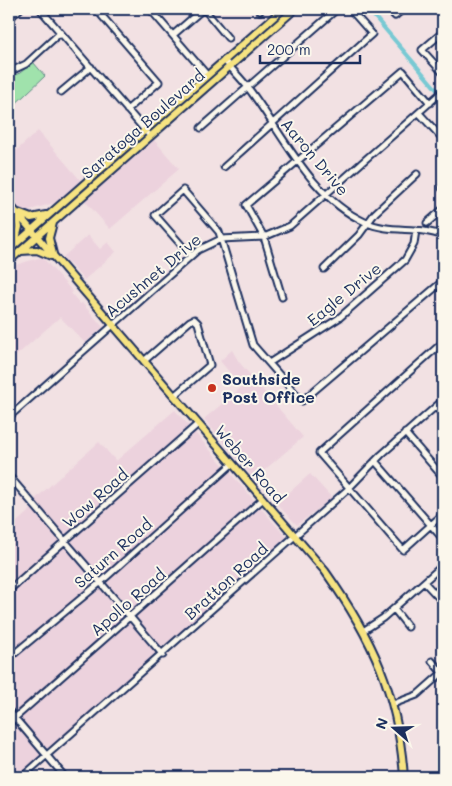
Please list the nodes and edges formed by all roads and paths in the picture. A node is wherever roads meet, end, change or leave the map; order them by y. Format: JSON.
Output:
{"nodes":[{"id":1,"x":9,"y":9,"type":"edge"},
{"id":2,"x":20,"y":9,"type":"edge"},
{"id":3,"x":40,"y":9,"type":"edge"},
{"id":4,"x":96,"y":9,"type":"edge"},
{"id":5,"x":150,"y":9,"type":"edge"},
{"id":6,"x":203,"y":9,"type":"edge"},
{"id":7,"x":282,"y":9,"type":"edge"},
{"id":8,"x":295,"y":9,"type":"edge"},
{"id":9,"x":338,"y":9,"type":"edge"},
{"id":10,"x":350,"y":9,"type":"edge"},
{"id":11,"x":388,"y":9,"type":"edge"},
{"id":12,"x":403,"y":9,"type":"edge"},
{"id":13,"x":14,"y":14,"type":"junction"},
{"id":14,"x":9,"y":19,"type":"edge"},
{"id":15,"x":443,"y":32,"type":"edge"},
{"id":16,"x":60,"y":33,"type":"junction"},
{"id":17,"x":173,"y":35,"type":"junction"},
{"id":18,"x":228,"y":38,"type":"dead end"},
{"id":19,"x":224,"y":60,"type":"junction"},
{"id":20,"x":91,"y":67,"type":"junction"},
{"id":21,"x":229,"y":67,"type":"junction"},
{"id":22,"x":9,"y":72,"type":"edge"},
{"id":23,"x":443,"y":73,"type":"edge"},
{"id":24,"x":207,"y":75,"type":"junction"},
{"id":25,"x":249,"y":88,"type":"junction"},
{"id":26,"x":443,"y":91,"type":"edge"},
{"id":27,"x":61,"y":92,"type":"dead end"},
{"id":28,"x":430,"y":103,"type":"junction"},
{"id":29,"x":128,"y":110,"type":"junction"},
{"id":30,"x":419,"y":112,"type":"junction"},
{"id":31,"x":272,"y":125,"type":"junction"},
{"id":32,"x":201,"y":128,"type":"dead end"},
{"id":33,"x":145,"y":130,"type":"junction"},
{"id":34,"x":150,"y":136,"type":"junction"},
{"id":35,"x":443,"y":139,"type":"edge"},
{"id":36,"x":297,"y":161,"type":"junction"},
{"id":37,"x":224,"y":167,"type":"dead end"},
{"id":38,"x":417,"y":174,"type":"dead end"},
{"id":39,"x":327,"y":195,"type":"junction"},
{"id":40,"x":9,"y":204,"type":"edge"},
{"id":41,"x":443,"y":209,"type":"edge"},
{"id":42,"x":14,"y":211,"type":"junction"},
{"id":43,"x":50,"y":214,"type":"junction"},
{"id":44,"x":55,"y":220,"type":"junction"},
{"id":45,"x":427,"y":222,"type":"dead end"},
{"id":46,"x":368,"y":224,"type":"junction"},
{"id":47,"x":31,"y":230,"type":"junction"},
{"id":48,"x":416,"y":230,"type":"junction"},
{"id":49,"x":36,"y":236,"type":"junction"},
{"id":50,"x":443,"y":236,"type":"edge"},
{"id":51,"x":264,"y":237,"type":"junction"},
{"id":52,"x":221,"y":238,"type":"junction"},
{"id":53,"x":11,"y":247,"type":"edge"},
{"id":54,"x":19,"y":252,"type":"junction"},
{"id":55,"x":191,"y":256,"type":"junction"},
{"id":56,"x":55,"y":258,"type":"junction"},
{"id":57,"x":9,"y":261,"type":"edge"},
{"id":58,"x":324,"y":269,"type":"dead end"},
{"id":59,"x":443,"y":281,"type":"edge"},
{"id":60,"x":282,"y":297,"type":"dead end"},
{"id":61,"x":112,"y":326,"type":"junction"},
{"id":62,"x":443,"y":342,"type":"edge"},
{"id":63,"x":144,"y":361,"type":"junction"},
{"id":64,"x":269,"y":363,"type":"junction"},
{"id":65,"x":174,"y":396,"type":"junction"},
{"id":66,"x":443,"y":400,"type":"edge"},
{"id":67,"x":436,"y":407,"type":"junction"},
{"id":68,"x":443,"y":415,"type":"edge"},
{"id":69,"x":9,"y":417,"type":"edge"},
{"id":70,"x":198,"y":424,"type":"junction"},
{"id":71,"x":406,"y":433,"type":"junction"},
{"id":72,"x":375,"y":461,"type":"junction"},
{"id":73,"x":232,"y":464,"type":"junction"},
{"id":74,"x":9,"y":476,"type":"edge"},
{"id":75,"x":443,"y":477,"type":"edge"},
{"id":76,"x":348,"y":489,"type":"junction"},
{"id":77,"x":263,"y":498,"type":"junction"},
{"id":78,"x":443,"y":514,"type":"edge"},
{"id":79,"x":431,"y":525,"type":"junction"},
{"id":80,"x":295,"y":536,"type":"junction"},
{"id":81,"x":443,"y":539,"type":"edge"},
{"id":82,"x":64,"y":541,"type":"junction"},
{"id":83,"x":443,"y":565,"type":"edge"},
{"id":84,"x":101,"y":582,"type":"junction"},
{"id":85,"x":424,"y":582,"type":"junction"},
{"id":86,"x":9,"y":590,"type":"edge"},
{"id":87,"x":440,"y":599,"type":"dead end"},
{"id":88,"x":394,"y":609,"type":"junction"},
{"id":89,"x":131,"y":616,"type":"junction"},
{"id":90,"x":408,"y":627,"type":"dead end"},
{"id":91,"x":363,"y":631,"type":"junction"},
{"id":92,"x":163,"y":655,"type":"junction"},
{"id":93,"x":9,"y":658,"type":"edge"},
{"id":94,"x":432,"y":661,"type":"dead end"},
{"id":95,"x":443,"y":673,"type":"edge"},
{"id":96,"x":393,"y":704,"type":"junction"},
{"id":97,"x":9,"y":711,"type":"edge"},
{"id":98,"x":14,"y":717,"type":"junction"},
{"id":99,"x":9,"y":723,"type":"edge"},
{"id":100,"x":47,"y":754,"type":"junction"},
{"id":101,"x":22,"y":777,"type":"edge"},
{"id":102,"x":65,"y":777,"type":"edge"},
{"id":103,"x":404,"y":777,"type":"edge"}],
"edges":[{"from":1,"to":13,"type":"street"},
{"from":2,"to":13,"type":"street"},
{"from":3,"to":16,"type":"street"},
{"from":4,"to":29,"type":"street"},
{"from":5,"to":17,"type":"street"},
{"from":6,"to":17,"type":"street"},
{"from":6,"to":18,"type":"street"},
{"from":7,"to":19,"type":"main road","name":"Saratoga Boulevard"},
{"from":8,"to":21,"type":"main road","name":"Saratoga Boulevard"},
{"from":9,"to":25,"type":"street"},
{"from":10,"to":31,"type":"street"},
{"from":11,"to":12,"type":"street"},
{"from":13,"to":14,"type":"street"},
{"from":15,"to":23,"type":"street"},
{"from":16,"to":20,"type":"street"},
{"from":16,"to":22,"type":"street"},
{"from":17,"to":24,"type":"street"},
{"from":19,"to":21,"type":"street","name":"Aaron Drive"},
{"from":19,"to":24,"type":"main road","name":"Saratoga Boulevard"},
{"from":20,"to":27,"type":"street"},
{"from":20,"to":29,"type":"street"},
{"from":21,"to":25,"type":"street","name":"Aaron Drive"},
{"from":21,"to":34,"type":"main road","name":"Saratoga Boulevard"},
{"from":24,"to":33,"type":"main road","name":"Saratoga Boulevard"},
{"from":25,"to":31,"type":"street","name":"Aaron Drive"},
{"from":25,"to":32,"type":"street"},
{"from":26,"to":28,"type":"street","name":"Acushnet Drive"},
{"from":28,"to":30,"type":"street","name":"Acushnet Drive"},
{"from":28,"to":36,"type":"street"},
{"from":29,"to":33,"type":"street"},
{"from":30,"to":35,"type":"street"},
{"from":30,"to":39,"type":"street","name":"Acushnet Drive"},
{"from":31,"to":36,"type":"street","name":"Aaron Drive"},
{"from":31,"to":37,"type":"street"},
{"from":33,"to":34,"type":"street"},
{"from":33,"to":43,"type":"main road","name":"Saratoga Boulevard"},
{"from":34,"to":44,"type":"main road","name":"Saratoga Boulevard"},
{"from":36,"to":39,"type":"street","name":"Aaron Drive"},
{"from":36,"to":51,"type":"street"},
{"from":38,"to":46,"type":"street"},
{"from":39,"to":46,"type":"street","name":"Aaron Drive"},
{"from":39,"to":51,"type":"street","name":"Acushnet Drive"},
{"from":40,"to":42,"type":"main road","name":"Weber Road"},
{"from":41,"to":45,"type":"street"},
{"from":42,"to":43,"type":"main road"},
{"from":42,"to":47,"type":"main road","name":"Weber Road"},
{"from":42,"to":53,"type":"main road"},
{"from":43,"to":47,"type":"main road","name":"Saratoga Boulevard"},
{"from":44,"to":49,"type":"main road","name":"Saratoga Boulevard"},
{"from":44,"to":56,"type":"main road"},
{"from":46,"to":48,"type":"street","name":"Aaron Drive"},
{"from":46,"to":58,"type":"street"},
{"from":47,"to":49,"type":"main road","name":"Weber Road"},
{"from":47,"to":53,"type":"main road","name":"Saratoga Boulevard"},
{"from":48,"to":50,"type":"street","name":"Aaron Drive"},
{"from":48,"to":64,"type":"street","name":"Eagle Drive"},
{"from":49,"to":54,"type":"main road","name":"Saratoga Boulevard"},
{"from":49,"to":56,"type":"main road","name":"Weber Road"},
{"from":51,"to":52,"type":"street","name":"Acushnet Drive"},
{"from":51,"to":60,"type":"street"},
{"from":52,"to":55,"type":"street","name":"Acushnet Drive"},
{"from":52,"to":55,"type":"street"},
{"from":52,"to":64,"type":"street"},
{"from":54,"to":56,"type":"main road"},
{"from":54,"to":57,"type":"main road","name":"Saratoga Boulevard"},
{"from":55,"to":61,"type":"street","name":"Acushnet Drive"},
{"from":56,"to":61,"type":"main road","name":"Weber Road"},
{"from":59,"to":64,"type":"street"},
{"from":61,"to":63,"type":"main road","name":"Weber Road"},
{"from":61,"to":69,"type":"street","name":"Acushnet Drive"},
{"from":62,"to":76,"type":"street"},
{"from":63,"to":65,"type":"main road","name":"Weber Road"},
{"from":63,"to":65,"type":"street"},
{"from":65,"to":70,"type":"main road","name":"Weber Road"},
{"from":66,"to":67,"type":"street","name":"Bratton Road"},
{"from":67,"to":68,"type":"street"},
{"from":67,"to":71,"type":"street","name":"Bratton Road"},
{"from":70,"to":73,"type":"main road","name":"Weber Road"},
{"from":70,"to":82,"type":"street","name":"Wow Road"},
{"from":71,"to":72,"type":"street","name":"Bratton Road"},
{"from":71,"to":75,"type":"street"},
{"from":72,"to":76,"type":"street","name":"Bratton Road"},
{"from":72,"to":79,"type":"street"},
{"from":73,"to":77,"type":"main road","name":"Weber Road"},
{"from":73,"to":84,"type":"street","name":"Saturn Road"},
{"from":74,"to":82,"type":"street"},
{"from":76,"to":79,"type":"street"},
{"from":76,"to":80,"type":"street","name":"Bratton Road"},
{"from":77,"to":80,"type":"main road","name":"Weber Road"},
{"from":77,"to":89,"type":"street","name":"Apollo Road"},
{"from":78,"to":79,"type":"street"},
{"from":79,"to":81,"type":"street"},
{"from":80,"to":91,"type":"main road","name":"Weber Road"},
{"from":80,"to":92,"type":"street","name":"Bratton Road"},
{"from":82,"to":84,"type":"street"},
{"from":82,"to":86,"type":"street","name":"Wow Road"},
{"from":83,"to":85,"type":"street"},
{"from":84,"to":89,"type":"street"},
{"from":84,"to":93,"type":"street","name":"Saturn Road"},
{"from":85,"to":87,"type":"street"},
{"from":85,"to":88,"type":"street"},
{"from":88,"to":90,"type":"street"},
{"from":88,"to":91,"type":"street"},
{"from":89,"to":92,"type":"street"},
{"from":89,"to":98,"type":"street","name":"Apollo Road"},
{"from":91,"to":96,"type":"main road","name":"Weber Road"},
{"from":92,"to":100,"type":"street","name":"Bratton Road"},
{"from":94,"to":95,"type":"street"},
{"from":95,"to":96,"type":"street"},
{"from":96,"to":103,"type":"main road","name":"Weber Road"},
{"from":97,"to":98,"type":"street"},
{"from":98,"to":99,"type":"street","name":"Apollo Road"},
{"from":98,"to":100,"type":"street"},
{"from":100,"to":101,"type":"street","name":"Bratton Road"},
{"from":100,"to":102,"type":"street"}]}
